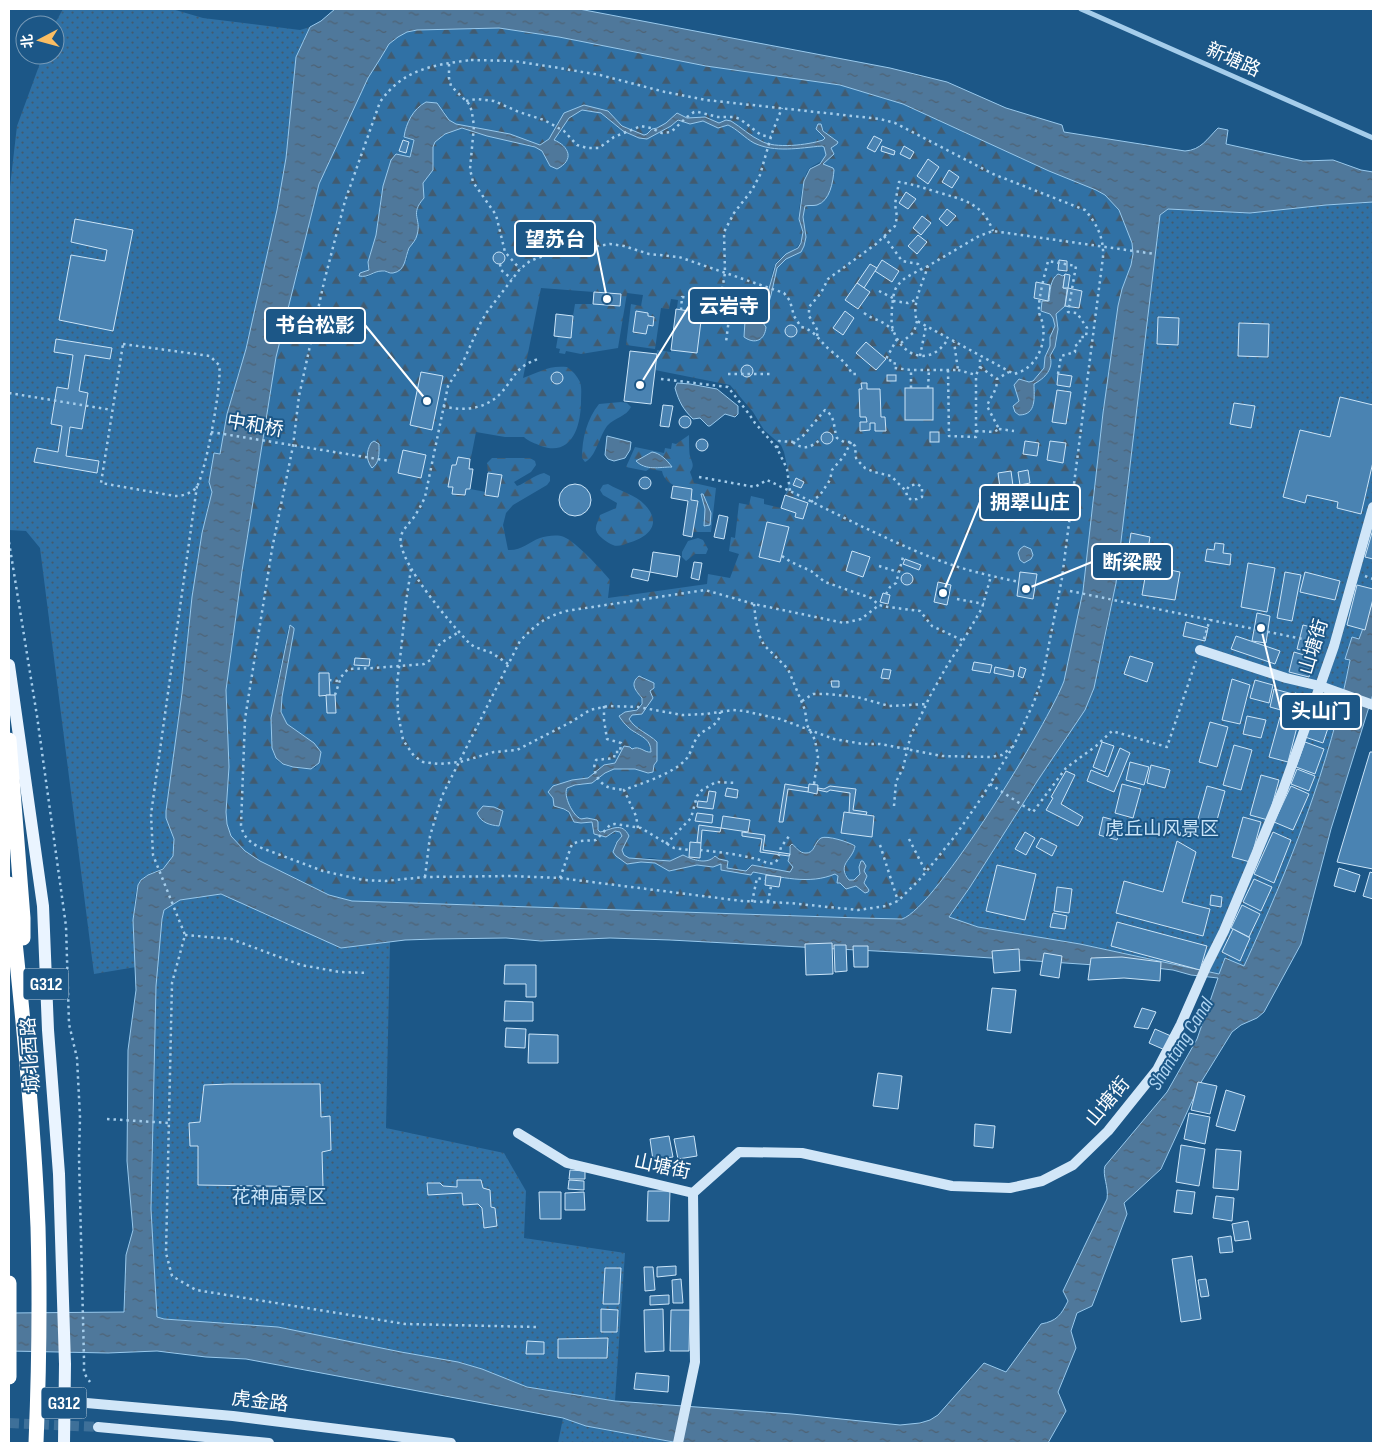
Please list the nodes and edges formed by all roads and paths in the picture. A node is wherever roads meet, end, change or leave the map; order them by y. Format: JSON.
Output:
{"nodes":[{"id":1,"x":1081,"y":9,"type":"edge"},
{"id":2,"x":449,"y":63,"type":"junction"},
{"id":3,"x":466,"y":101,"type":"junction"},
{"id":4,"x":782,"y":108,"type":"junction"},
{"id":5,"x":771,"y":137,"type":"junction"},
{"id":6,"x":1373,"y":138,"type":"edge"},
{"id":7,"x":993,"y":231,"type":"junction"},
{"id":8,"x":884,"y":236,"type":"junction"},
{"id":9,"x":1103,"y":247,"type":"junction"},
{"id":10,"x":1155,"y":254,"type":"dead end"},
{"id":11,"x":500,"y":264,"type":"dead end"},
{"id":12,"x":928,"y":266,"type":"junction"},
{"id":13,"x":520,"y":269,"type":"junction"},
{"id":14,"x":921,"y":269,"type":"junction"},
{"id":15,"x":725,"y":273,"type":"junction"},
{"id":16,"x":512,"y":279,"type":"junction"},
{"id":17,"x":879,"y":291,"type":"dead end"},
{"id":18,"x":918,"y":299,"type":"junction"},
{"id":19,"x":893,"y":300,"type":"junction"},
{"id":20,"x":720,"y":302,"type":"junction"},
{"id":21,"x":681,"y":310,"type":"dead end"},
{"id":22,"x":864,"y":313,"type":"dead end"},
{"id":23,"x":917,"y":321,"type":"junction"},
{"id":24,"x":926,"y":326,"type":"junction"},
{"id":25,"x":894,"y":332,"type":"junction"},
{"id":26,"x":816,"y":336,"type":"junction"},
{"id":27,"x":948,"y":339,"type":"junction"},
{"id":28,"x":897,"y":340,"type":"junction"},
{"id":29,"x":726,"y":342,"type":"dead end"},
{"id":30,"x":954,"y":342,"type":"junction"},
{"id":31,"x":900,"y":343,"type":"junction"},
{"id":32,"x":920,"y":356,"type":"junction"},
{"id":33,"x":980,"y":356,"type":"junction"},
{"id":34,"x":538,"y":359,"type":"dead end"},
{"id":35,"x":980,"y":367,"type":"junction"},
{"id":36,"x":911,"y":370,"type":"junction"},
{"id":37,"x":929,"y":370,"type":"junction"},
{"id":38,"x":948,"y":370,"type":"junction"},
{"id":39,"x":958,"y":370,"type":"junction"},
{"id":40,"x":1009,"y":372,"type":"junction"},
{"id":41,"x":728,"y":374,"type":"dead end"},
{"id":42,"x":770,"y":374,"type":"dead end"},
{"id":43,"x":859,"y":374,"type":"dead end"},
{"id":44,"x":1058,"y":374,"type":"dead end"},
{"id":45,"x":976,"y":375,"type":"junction"},
{"id":46,"x":661,"y":378,"type":"dead end"},
{"id":47,"x":997,"y":379,"type":"junction"},
{"id":48,"x":911,"y":388,"type":"dead end"},
{"id":49,"x":928,"y":388,"type":"dead end"},
{"id":50,"x":9,"y":393,"type":"edge"},
{"id":51,"x":443,"y":406,"type":"junction"},
{"id":52,"x":112,"y":410,"type":"junction"},
{"id":53,"x":999,"y":429,"type":"junction"},
{"id":54,"x":976,"y":431,"type":"junction"},
{"id":55,"x":1014,"y":431,"type":"dead end"},
{"id":56,"x":213,"y":432,"type":"junction"},
{"id":57,"x":821,"y":439,"type":"dead end"},
{"id":58,"x":794,"y":442,"type":"junction"},
{"id":59,"x":851,"y":442,"type":"junction"},
{"id":60,"x":293,"y":446,"type":"junction"},
{"id":61,"x":777,"y":448,"type":"junction"},
{"id":62,"x":390,"y":461,"type":"dead end"},
{"id":63,"x":699,"y":477,"type":"dead end"},
{"id":64,"x":197,"y":486,"type":"junction"},
{"id":65,"x":790,"y":491,"type":"junction"},
{"id":66,"x":906,"y":491,"type":"junction"},
{"id":67,"x":811,"y":502,"type":"junction"},
{"id":68,"x":1373,"y":506,"type":"edge"},
{"id":69,"x":782,"y":556,"type":"dead end"},
{"id":70,"x":903,"y":557,"type":"dead end"},
{"id":71,"x":879,"y":566,"type":"dead end"},
{"id":72,"x":411,"y":568,"type":"junction"},
{"id":73,"x":898,"y":572,"type":"junction"},
{"id":74,"x":991,"y":576,"type":"junction"},
{"id":75,"x":1019,"y":582,"type":"dead end"},
{"id":76,"x":1070,"y":591,"type":"dead end"},
{"id":77,"x":886,"y":594,"type":"dead end"},
{"id":78,"x":957,"y":599,"type":"dead end"},
{"id":79,"x":754,"y":604,"type":"junction"},
{"id":80,"x":984,"y":604,"type":"junction"},
{"id":81,"x":879,"y":605,"type":"junction"},
{"id":82,"x":1210,"y":619,"type":"junction"},
{"id":83,"x":460,"y":632,"type":"junction"},
{"id":84,"x":964,"y":641,"type":"junction"},
{"id":85,"x":1334,"y":646,"type":"junction"},
{"id":86,"x":1200,"y":650,"type":"junction"},
{"id":87,"x":508,"y":664,"type":"junction"},
{"id":88,"x":9,"y":665,"type":"edge"},
{"id":89,"x":399,"y":666,"type":"junction"},
{"id":90,"x":329,"y":680,"type":"dead end"},
{"id":91,"x":340,"y":680,"type":"junction"},
{"id":92,"x":1320,"y":686,"type":"junction"},
{"id":93,"x":335,"y":695,"type":"dead end"},
{"id":94,"x":802,"y":701,"type":"junction"},
{"id":95,"x":927,"y":704,"type":"junction"},
{"id":96,"x":1373,"y":705,"type":"edge"},
{"id":97,"x":604,"y":706,"type":"junction"},
{"id":98,"x":720,"y":712,"type":"junction"},
{"id":99,"x":811,"y":732,"type":"junction"},
{"id":100,"x":9,"y":740,"type":"edge"},
{"id":101,"x":1014,"y":745,"type":"junction"},
{"id":102,"x":906,"y":750,"type":"junction"},
{"id":103,"x":460,"y":762,"type":"junction"},
{"id":104,"x":736,"y":783,"type":"dead end"},
{"id":105,"x":814,"y":784,"type":"dead end"},
{"id":106,"x":990,"y":784,"type":"junction"},
{"id":107,"x":624,"y":790,"type":"junction"},
{"id":108,"x":894,"y":806,"type":"dead end"},
{"id":109,"x":638,"y":828,"type":"junction"},
{"id":110,"x":790,"y":835,"type":"dead end"},
{"id":111,"x":909,"y":839,"type":"dead end"},
{"id":112,"x":666,"y":844,"type":"junction"},
{"id":113,"x":880,"y":845,"type":"dead end"},
{"id":114,"x":689,"y":850,"type":"dead end"},
{"id":115,"x":700,"y":850,"type":"dead end"},
{"id":116,"x":926,"y":872,"type":"junction"},
{"id":117,"x":425,"y":878,"type":"junction"},
{"id":118,"x":560,"y":878,"type":"junction"},
{"id":119,"x":766,"y":880,"type":"dead end"},
{"id":120,"x":9,"y":884,"type":"edge"},
{"id":121,"x":770,"y":886,"type":"dead end"},
{"id":122,"x":898,"y":901,"type":"junction"},
{"id":123,"x":752,"y":902,"type":"junction"},
{"id":124,"x":768,"y":902,"type":"junction"},
{"id":125,"x":185,"y":936,"type":"junction"},
{"id":126,"x":368,"y":973,"type":"dead end"},
{"id":127,"x":22,"y":1004,"type":"junction"},
{"id":128,"x":107,"y":1120,"type":"dead end"},
{"id":129,"x":169,"y":1123,"type":"junction"},
{"id":130,"x":518,"y":1133,"type":"dead end"},
{"id":131,"x":694,"y":1194,"type":"junction"},
{"id":132,"x":9,"y":1283,"type":"edge"},
{"id":133,"x":83,"y":1304,"type":"dead end"},
{"id":134,"x":9,"y":1306,"type":"edge"},
{"id":135,"x":537,"y":1327,"type":"dead end"},
{"id":136,"x":9,"y":1364,"type":"edge"},
{"id":137,"x":9,"y":1377,"type":"edge"},
{"id":138,"x":90,"y":1382,"type":"dead end"},
{"id":139,"x":64,"y":1401,"type":"junction"},
{"id":140,"x":98,"y":1427,"type":"tunnel mouth"},
{"id":141,"x":36,"y":1443,"type":"edge"},
{"id":142,"x":64,"y":1443,"type":"edge"},
{"id":143,"x":269,"y":1443,"type":"edge"},
{"id":144,"x":451,"y":1443,"type":"edge"},
{"id":145,"x":678,"y":1443,"type":"edge"}],
"edges":[{"from":1,"to":6,"type":"street","name":"新塘路"},
{"from":2,"to":3,"type":"path"},
{"from":2,"to":4,"type":"path"},
{"from":2,"to":60,"type":"path"},
{"from":3,"to":5,"type":"path"},
{"from":3,"to":13,"type":"path"},
{"from":4,"to":5,"type":"path"},
{"from":4,"to":9,"type":"path"},
{"from":5,"to":15,"type":"path"},
{"from":7,"to":8,"type":"path"},
{"from":7,"to":9,"type":"path"},
{"from":7,"to":12,"type":"path"},
{"from":8,"to":14,"type":"path"},
{"from":8,"to":26,"type":"path"},
{"from":9,"to":10,"type":"path"},
{"from":9,"to":101,"type":"path"},
{"from":11,"to":16,"type":"path"},
{"from":12,"to":14,"type":"path"},
{"from":12,"to":18,"type":"path"},
{"from":13,"to":15,"type":"path"},
{"from":13,"to":16,"type":"path"},
{"from":14,"to":19,"type":"path"},
{"from":15,"to":20,"type":"path"},
{"from":15,"to":26,"type":"path"},
{"from":16,"to":51,"type":"path"},
{"from":17,"to":19,"type":"path"},
{"from":18,"to":19,"type":"path"},
{"from":18,"to":23,"type":"path"},
{"from":19,"to":25,"type":"path"},
{"from":20,"to":21,"type":"path"},
{"from":20,"to":29,"type":"path"},
{"from":22,"to":25,"type":"path"},
{"from":23,"to":24,"type":"path"},
{"from":23,"to":31,"type":"path"},
{"from":24,"to":27,"type":"path"},
{"from":24,"to":32,"type":"path"},
{"from":25,"to":28,"type":"path"},
{"from":26,"to":43,"type":"path"},
{"from":27,"to":30,"type":"path"},
{"from":27,"to":32,"type":"path"},
{"from":28,"to":31,"type":"path"},
{"from":28,"to":36,"type":"path"},
{"from":30,"to":33,"type":"path"},
{"from":30,"to":39,"type":"path"},
{"from":31,"to":32,"type":"path"},
{"from":33,"to":35,"type":"path"},
{"from":33,"to":40,"type":"path"},
{"from":34,"to":51,"type":"path"},
{"from":35,"to":45,"type":"path"},
{"from":35,"to":47,"type":"path"},
{"from":36,"to":37,"type":"path"},
{"from":36,"to":48,"type":"path"},
{"from":37,"to":38,"type":"path"},
{"from":37,"to":49,"type":"path"},
{"from":38,"to":39,"type":"path"},
{"from":38,"to":54,"type":"path"},
{"from":39,"to":45,"type":"path"},
{"from":40,"to":44,"type":"path"},
{"from":40,"to":47,"type":"path"},
{"from":41,"to":42,"type":"path"},
{"from":45,"to":54,"type":"path"},
{"from":46,"to":61,"type":"path"},
{"from":47,"to":53,"type":"path"},
{"from":50,"to":52,"type":"path"},
{"from":51,"to":72,"type":"path"},
{"from":52,"to":56,"type":"path"},
{"from":52,"to":64,"type":"path"},
{"from":53,"to":54,"type":"path"},
{"from":53,"to":55,"type":"path"},
{"from":56,"to":60,"type":"path","name":"中和桥"},
{"from":56,"to":64,"type":"path"},
{"from":57,"to":58,"type":"path"},
{"from":58,"to":59,"type":"path"},
{"from":58,"to":61,"type":"path"},
{"from":59,"to":66,"type":"path"},
{"from":59,"to":67,"type":"path"},
{"from":60,"to":62,"type":"path","name":"中和桥"},
{"from":60,"to":117,"type":"path"},
{"from":61,"to":65,"type":"path"},
{"from":63,"to":65,"type":"path"},
{"from":64,"to":125,"type":"path"},
{"from":65,"to":67,"type":"path"},
{"from":66,"to":66,"type":"path"},
{"from":67,"to":74,"type":"path"},
{"from":68,"to":85,"type":"street","name":"山塘街"},
{"from":69,"to":81,"type":"path"},
{"from":70,"to":73,"type":"path"},
{"from":71,"to":73,"type":"path"},
{"from":72,"to":83,"type":"path"},
{"from":72,"to":89,"type":"path"},
{"from":73,"to":77,"type":"path"},
{"from":74,"to":75,"type":"path"},
{"from":74,"to":80,"type":"path"},
{"from":76,"to":82,"type":"path"},
{"from":78,"to":80,"type":"path"},
{"from":79,"to":81,"type":"path"},
{"from":79,"to":87,"type":"path"},
{"from":79,"to":94,"type":"path"},
{"from":80,"to":84,"type":"path"},
{"from":81,"to":84,"type":"path"},
{"from":82,"to":85,"type":"path"},
{"from":82,"to":86,"type":"path"},
{"from":83,"to":87,"type":"path"},
{"from":83,"to":89,"type":"path"},
{"from":84,"to":95,"type":"path"},
{"from":85,"to":92,"type":"street","name":"山塘街"},
{"from":86,"to":92,"type":"street"},
{"from":86,"to":106,"type":"path"},
{"from":87,"to":103,"type":"path"},
{"from":88,"to":139,"type":"main road","name":"城北西路","number":"G312"},
{"from":89,"to":91,"type":"path"},
{"from":89,"to":103,"type":"path"},
{"from":90,"to":91,"type":"path"},
{"from":91,"to":93,"type":"path"},
{"from":92,"to":96,"type":"street"},
{"from":92,"to":131,"type":"street","name":"山塘街"},
{"from":94,"to":95,"type":"path"},
{"from":94,"to":99,"type":"path"},
{"from":95,"to":102,"type":"path"},
{"from":97,"to":98,"type":"path"},
{"from":97,"to":103,"type":"path"},
{"from":97,"to":107,"type":"path"},
{"from":98,"to":99,"type":"path"},
{"from":98,"to":107,"type":"path"},
{"from":99,"to":102,"type":"path"},
{"from":99,"to":105,"type":"path"},
{"from":100,"to":127,"type":"highway"},
{"from":101,"to":102,"type":"path"},
{"from":101,"to":106,"type":"path"},
{"from":102,"to":108,"type":"path"},
{"from":103,"to":117,"type":"path"},
{"from":104,"to":112,"type":"path"},
{"from":106,"to":116,"type":"path"},
{"from":107,"to":109,"type":"path"},
{"from":109,"to":112,"type":"path"},
{"from":109,"to":118,"type":"path"},
{"from":110,"to":115,"type":"path"},
{"from":111,"to":116,"type":"path"},
{"from":112,"to":114,"type":"path"},
{"from":113,"to":122,"type":"path"},
{"from":116,"to":122,"type":"path"},
{"from":117,"to":118,"type":"path"},
{"from":118,"to":123,"type":"path"},
{"from":119,"to":123,"type":"path"},
{"from":120,"to":127,"type":"highway"},
{"from":121,"to":124,"type":"path"},
{"from":122,"to":124,"type":"path"},
{"from":123,"to":124,"type":"path"},
{"from":125,"to":126,"type":"path"},
{"from":125,"to":129,"type":"path"},
{"from":127,"to":141,"type":"highway"},
{"from":128,"to":129,"type":"path"},
{"from":129,"to":135,"type":"path"},
{"from":130,"to":131,"type":"street","name":"山塘街"},
{"from":131,"to":145,"type":"street"},
{"from":132,"to":134,"type":"highway"},
{"from":133,"to":138,"type":"path"},
{"from":134,"to":136,"type":"highway"},
{"from":136,"to":137,"type":"highway"},
{"from":139,"to":142,"type":"main road","name":"城北西路","number":"G312"},
{"from":139,"to":144,"type":"street","name":"虎金路"},
{"from":140,"to":143,"type":"street"}]}
